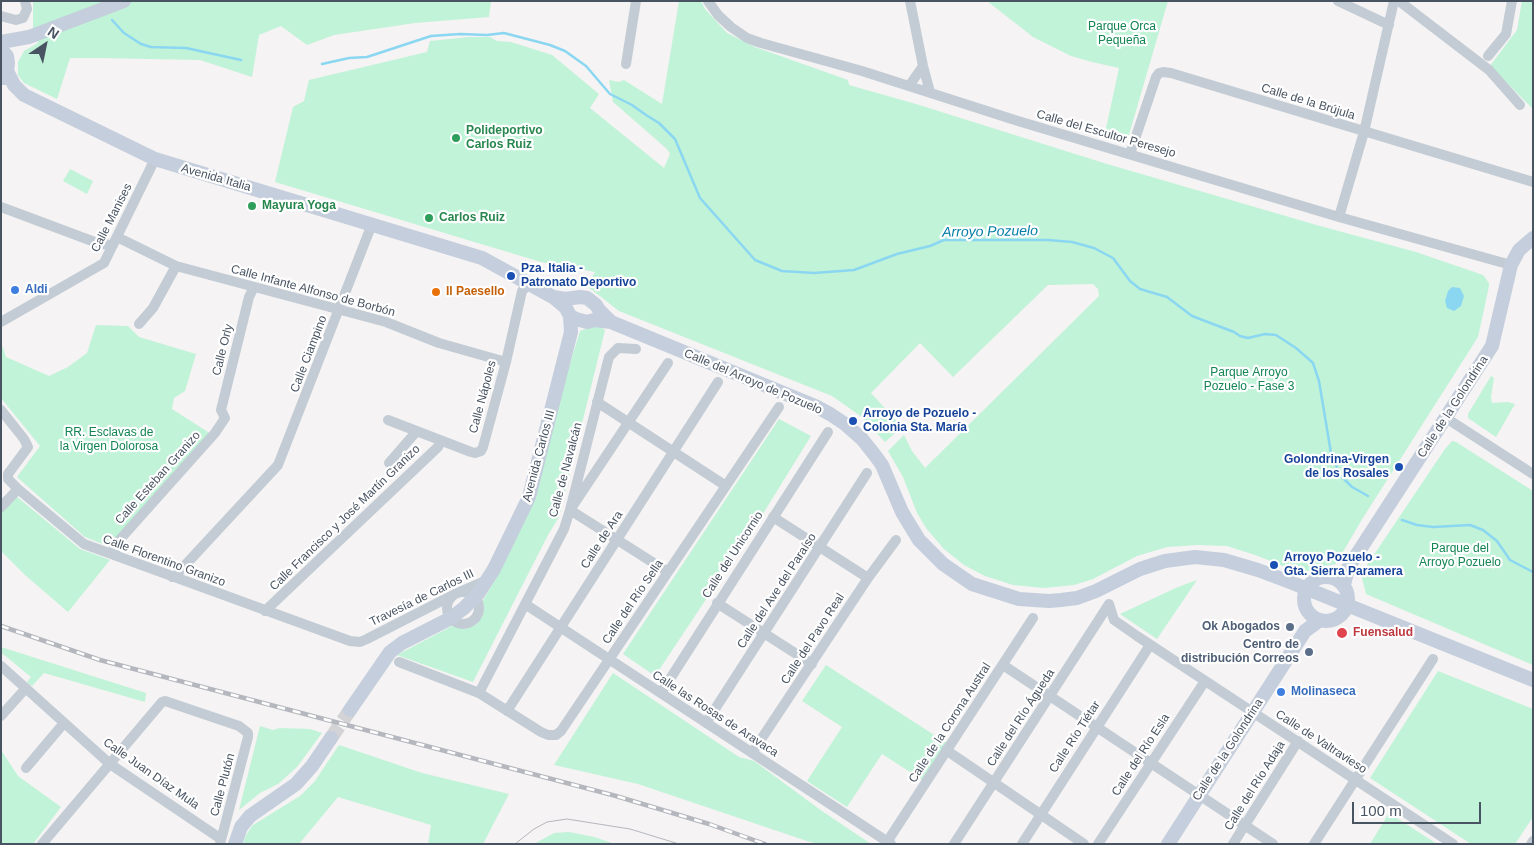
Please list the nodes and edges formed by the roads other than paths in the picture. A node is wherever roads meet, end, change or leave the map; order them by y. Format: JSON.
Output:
{"nodes":[{"id":1,"x":26,"y":1,"type":"edge"},
{"id":2,"x":124,"y":1,"type":"edge"},
{"id":3,"x":636,"y":1,"type":"edge"},
{"id":4,"x":708,"y":1,"type":"edge"},
{"id":5,"x":910,"y":1,"type":"edge"},
{"id":6,"x":1338,"y":1,"type":"edge"},
{"id":7,"x":1394,"y":1,"type":"edge"},
{"id":8,"x":1399,"y":1,"type":"edge"},
{"id":9,"x":1512,"y":1,"type":"edge"},
{"id":10,"x":1,"y":16,"type":"edge"},
{"id":11,"x":1389,"y":25,"type":"junction"},
{"id":12,"x":29,"y":37,"type":"junction"},
{"id":13,"x":1,"y":42,"type":"edge"},
{"id":14,"x":1,"y":49,"type":"edge"},
{"id":15,"x":1488,"y":56,"type":"dead end"},
{"id":16,"x":626,"y":64,"type":"dead end"},
{"id":17,"x":923,"y":66,"type":"junction"},
{"id":18,"x":6,"y":72,"type":"edge"},
{"id":19,"x":909,"y":86,"type":"junction"},
{"id":20,"x":1,"y":88,"type":"edge"},
{"id":21,"x":930,"y":92,"type":"junction"},
{"id":22,"x":24,"y":95,"type":"junction"},
{"id":23,"x":1520,"y":105,"type":"dead end"},
{"id":24,"x":1364,"y":132,"type":"junction"},
{"id":25,"x":1130,"y":154,"type":"junction"},
{"id":26,"x":155,"y":159,"type":"junction"},
{"id":27,"x":1533,"y":182,"type":"edge"},
{"id":28,"x":1,"y":206,"type":"edge"},
{"id":29,"x":1339,"y":217,"type":"junction"},
{"id":30,"x":372,"y":224,"type":"junction"},
{"id":31,"x":1533,"y":238,"type":"edge"},
{"id":32,"x":115,"y":241,"type":"junction"},
{"id":33,"x":1511,"y":265,"type":"junction"},
{"id":34,"x":176,"y":266,"type":"junction"},
{"id":35,"x":254,"y":287,"type":"junction"},
{"id":36,"x":526,"y":287,"type":"junction"},
{"id":37,"x":569,"y":308,"type":"junction"},
{"id":38,"x":340,"y":310,"type":"junction"},
{"id":39,"x":592,"y":317,"type":"junction"},
{"id":40,"x":1,"y":322,"type":"edge"},
{"id":41,"x":139,"y":324,"type":"dead end"},
{"id":42,"x":571,"y":332,"type":"junction"},
{"id":43,"x":636,"y":349,"type":"dead end"},
{"id":44,"x":506,"y":362,"type":"junction"},
{"id":45,"x":668,"y":363,"type":"dead end"},
{"id":46,"x":718,"y":382,"type":"dead end"},
{"id":47,"x":597,"y":402,"type":"junction"},
{"id":48,"x":779,"y":407,"type":"dead end"},
{"id":49,"x":1,"y":410,"type":"edge"},
{"id":50,"x":225,"y":418,"type":"joint"},
{"id":51,"x":1446,"y":418,"type":"junction"},
{"id":52,"x":388,"y":420,"type":"dead end"},
{"id":53,"x":629,"y":422,"type":"junction"},
{"id":54,"x":416,"y":432,"type":"junction"},
{"id":55,"x":828,"y":432,"type":"dead end"},
{"id":56,"x":441,"y":442,"type":"junction"},
{"id":57,"x":674,"y":452,"type":"junction"},
{"id":58,"x":389,"y":463,"type":"dead end"},
{"id":59,"x":867,"y":473,"type":"dead end"},
{"id":60,"x":1533,"y":474,"type":"edge"},
{"id":61,"x":726,"y":486,"type":"junction"},
{"id":62,"x":18,"y":489,"type":"junction"},
{"id":63,"x":1,"y":507,"type":"edge"},
{"id":64,"x":570,"y":510,"type":"junction"},
{"id":65,"x":773,"y":517,"type":"junction"},
{"id":66,"x":617,"y":540,"type":"junction"},
{"id":67,"x":896,"y":540,"type":"dead end"},
{"id":68,"x":820,"y":547,"type":"junction"},
{"id":69,"x":116,"y":555,"type":"junction"},
{"id":70,"x":1348,"y":568,"type":"junction"},
{"id":71,"x":668,"y":572,"type":"junction"},
{"id":72,"x":172,"y":577,"type":"junction"},
{"id":73,"x":1331,"y":577,"type":"junction"},
{"id":74,"x":868,"y":578,"type":"junction"},
{"id":75,"x":488,"y":580,"type":"junction"},
{"id":76,"x":1344,"y":585,"type":"junction"},
{"id":77,"x":1306,"y":589,"type":"junction"},
{"id":78,"x":457,"y":593,"type":"junction"},
{"id":79,"x":474,"y":598,"type":"junction"},
{"id":80,"x":717,"y":603,"type":"junction"},
{"id":81,"x":525,"y":604,"type":"junction"},
{"id":82,"x":1109,"y":604,"type":"joint"},
{"id":83,"x":1347,"y":606,"type":"junction"},
{"id":84,"x":265,"y":612,"type":"junction"},
{"id":85,"x":1315,"y":616,"type":"junction"},
{"id":86,"x":451,"y":618,"type":"junction"},
{"id":87,"x":1033,"y":618,"type":"dead end"},
{"id":88,"x":560,"y":628,"type":"junction"},
{"id":89,"x":764,"y":634,"type":"junction"},
{"id":90,"x":367,"y":639,"type":"joint"},
{"id":91,"x":1150,"y":645,"type":"junction"},
{"id":92,"x":1433,"y":659,"type":"dead end"},
{"id":93,"x":609,"y":660,"type":"junction"},
{"id":94,"x":399,"y":662,"type":"dead end"},
{"id":95,"x":812,"y":664,"type":"junction"},
{"id":96,"x":1003,"y":665,"type":"junction"},
{"id":97,"x":1,"y":666,"type":"edge"},
{"id":98,"x":1533,"y":680,"type":"edge"},
{"id":99,"x":1205,"y":681,"type":"junction"},
{"id":100,"x":26,"y":688,"type":"junction"},
{"id":101,"x":479,"y":693,"type":"junction"},
{"id":102,"x":661,"y":693,"type":"junction"},
{"id":103,"x":1051,"y":696,"type":"junction"},
{"id":104,"x":350,"y":710,"type":"tunnel mouth"},
{"id":105,"x":507,"y":711,"type":"junction"},
{"id":106,"x":1253,"y":712,"type":"junction"},
{"id":107,"x":1,"y":716,"type":"edge"},
{"id":108,"x":64,"y":723,"type":"junction"},
{"id":109,"x":706,"y":723,"type":"junction"},
{"id":110,"x":1097,"y":727,"type":"junction"},
{"id":111,"x":332,"y":738,"type":"tunnel mouth"},
{"id":112,"x":1298,"y":742,"type":"junction"},
{"id":113,"x":946,"y":750,"type":"junction"},
{"id":114,"x":752,"y":753,"type":"junction"},
{"id":115,"x":1151,"y":763,"type":"junction"},
{"id":116,"x":110,"y":764,"type":"junction"},
{"id":117,"x":26,"y":768,"type":"dead end"},
{"id":118,"x":1356,"y":780,"type":"junction"},
{"id":119,"x":994,"y":782,"type":"junction"},
{"id":120,"x":1200,"y":795,"type":"junction"},
{"id":121,"x":1041,"y":814,"type":"junction"},
{"id":122,"x":1245,"y":825,"type":"junction"},
{"id":123,"x":221,"y":841,"type":"edge"},
{"id":124,"x":235,"y":843,"type":"edge"},
{"id":125,"x":889,"y":843,"type":"edge"},
{"id":126,"x":42,"y":844,"type":"edge"},
{"id":127,"x":954,"y":844,"type":"edge"},
{"id":128,"x":1022,"y":844,"type":"edge"},
{"id":129,"x":1084,"y":844,"type":"edge"},
{"id":130,"x":1098,"y":844,"type":"edge"},
{"id":131,"x":1168,"y":844,"type":"edge"},
{"id":132,"x":1233,"y":844,"type":"edge"},
{"id":133,"x":1273,"y":844,"type":"edge"},
{"id":134,"x":1314,"y":844,"type":"edge"},
{"id":135,"x":1454,"y":844,"type":"edge"}],
"edges":[{"from":1,"to":10,"type":"street"},
{"from":2,"to":12,"type":"main road"},
{"from":3,"to":16,"type":"street"},
{"from":4,"to":19,"type":"street","name":"Calle del Escultor Peresejo"},
{"from":5,"to":17,"type":"street"},
{"from":6,"to":11,"type":"street"},
{"from":7,"to":11,"type":"street"},
{"from":8,"to":23,"type":"street"},
{"from":9,"to":15,"type":"street"},
{"from":11,"to":24,"type":"street"},
{"from":12,"to":13,"type":"main road"},
{"from":12,"to":18,"type":"main road"},
{"from":14,"to":18,"type":"main road","name":"Avenida Italia"},
{"from":17,"to":19,"type":"street"},
{"from":17,"to":21,"type":"street"},
{"from":18,"to":22,"type":"main road","name":"Avenida Italia"},
{"from":19,"to":21,"type":"street","name":"Calle del Escultor Peresejo"},
{"from":20,"to":22,"type":"main road"},
{"from":21,"to":25,"type":"street","name":"Calle del Escultor Peresejo"},
{"from":22,"to":26,"type":"main road","name":"Avenida Italia"},
{"from":24,"to":25,"type":"street","name":"Calle de la Brújula"},
{"from":24,"to":27,"type":"street","name":"Calle de la Brújula"},
{"from":24,"to":29,"type":"street"},
{"from":25,"to":29,"type":"street","name":"Calle del Escultor Peresejo"},
{"from":26,"to":30,"type":"main road","name":"Avenida Italia"},
{"from":26,"to":32,"type":"street","name":"Calle Manises"},
{"from":28,"to":32,"type":"street","name":"Calle Infante Alfonso de Borbón"},
{"from":29,"to":33,"type":"street","name":"Calle del Escultor Peresejo"},
{"from":30,"to":36,"type":"main road","name":"Avenida Italia"},
{"from":30,"to":38,"type":"street","name":"Calle Ciampino"},
{"from":31,"to":33,"type":"main road","name":"Calle de la Golondrina"},
{"from":32,"to":34,"type":"street","name":"Calle Infante Alfonso de Borbón"},
{"from":32,"to":40,"type":"street","name":"Calle Manises"},
{"from":33,"to":51,"type":"main road","name":"Calle de la Golondrina"},
{"from":34,"to":35,"type":"street","name":"Calle Infante Alfonso de Borbón"},
{"from":34,"to":41,"type":"street"},
{"from":35,"to":38,"type":"street","name":"Calle Infante Alfonso de Borbón"},
{"from":35,"to":50,"type":"street","name":"Calle Orly"},
{"from":36,"to":37,"type":"main road","name":"Avenida Italia"},
{"from":36,"to":44,"type":"street","name":"Calle Nápoles"},
{"from":37,"to":39,"type":"main road"},
{"from":37,"to":39,"type":"main road"},
{"from":37,"to":42,"type":"main road","name":"Avenida Carlos III"},
{"from":38,"to":44,"type":"street","name":"Calle Infante Alfonso de Borbón"},
{"from":38,"to":72,"type":"street","name":"Calle Ciampino"},
{"from":39,"to":42,"type":"main road"},
{"from":39,"to":77,"type":"main road","name":"Calle del Arroyo de Pozuelo"},
{"from":42,"to":75,"type":"main road","name":"Avenida Carlos III"},
{"from":43,"to":47,"type":"street","name":"Calle de Navalcán"},
{"from":44,"to":56,"type":"street","name":"Calle Nápoles"},
{"from":45,"to":53,"type":"street"},
{"from":46,"to":57,"type":"street","name":"Calle de Ara"},
{"from":47,"to":53,"type":"street"},
{"from":47,"to":64,"type":"street","name":"Calle de Navalcán"},
{"from":48,"to":61,"type":"street","name":"Calle del Río Sella"},
{"from":49,"to":62,"type":"street"},
{"from":50,"to":69,"type":"street","name":"Calle Esteban Granizo"},
{"from":51,"to":60,"type":"street"},
{"from":51,"to":70,"type":"main road","name":"Calle de la Golondrina"},
{"from":52,"to":54,"type":"street","name":"Calle Nápoles"},
{"from":53,"to":57,"type":"street"},
{"from":53,"to":64,"type":"street"},
{"from":54,"to":56,"type":"street","name":"Calle Nápoles"},
{"from":54,"to":58,"type":"street"},
{"from":55,"to":65,"type":"street","name":"Calle del Unicornio"},
{"from":56,"to":84,"type":"street","name":"Calle Francisco y José Martín Granizo"},
{"from":57,"to":61,"type":"street"},
{"from":57,"to":66,"type":"street","name":"Calle de Ara"},
{"from":59,"to":68,"type":"street","name":"Calle del Ave del Paraíso"},
{"from":61,"to":71,"type":"street","name":"Calle del Río Sella"},
{"from":62,"to":63,"type":"street"},
{"from":62,"to":69,"type":"street","name":"Calle Florentino Granizo"},
{"from":64,"to":66,"type":"street"},
{"from":64,"to":81,"type":"street","name":"Calle de Navalcán"},
{"from":65,"to":68,"type":"street"},
{"from":65,"to":80,"type":"street","name":"Calle del Unicornio"},
{"from":66,"to":71,"type":"street"},
{"from":66,"to":88,"type":"street","name":"Calle de Ara"},
{"from":67,"to":74,"type":"street","name":"Calle del Pavo Real"},
{"from":68,"to":74,"type":"street"},
{"from":68,"to":89,"type":"street","name":"Calle del Ave del Paraíso"},
{"from":69,"to":72,"type":"street","name":"Calle Florentino Granizo"},
{"from":70,"to":73,"type":"main road","name":"Calle de la Golondrina"},
{"from":70,"to":76,"type":"main road","name":"Calle de la Golondrina"},
{"from":71,"to":93,"type":"street","name":"Calle del Río Sella"},
{"from":72,"to":84,"type":"street","name":"Calle Florentino Granizo"},
{"from":73,"to":76,"type":"main road"},
{"from":73,"to":77,"type":"main road","name":"Calle de la Golondrina"},
{"from":74,"to":95,"type":"street","name":"Calle del Pavo Real"},
{"from":75,"to":78,"type":"street","name":"Travesía de Carlos III"},
{"from":75,"to":79,"type":"main road","name":"Avenida Carlos III"},
{"from":76,"to":83,"type":"main road"},
{"from":77,"to":83,"type":"main road","name":"Calle del Arroyo de Pozuelo"},
{"from":77,"to":85,"type":"main road","name":"Calle de la Golondrina"},
{"from":78,"to":79,"type":"street"},
{"from":78,"to":86,"type":"street"},
{"from":78,"to":90,"type":"street","name":"Travesía de Carlos III"},
{"from":79,"to":86,"type":"main road","name":"Avenida Carlos III"},
{"from":80,"to":89,"type":"street"},
{"from":80,"to":102,"type":"street","name":"Calle del Unicornio"},
{"from":81,"to":88,"type":"street","name":"Calle las Rosas de Aravaca"},
{"from":81,"to":101,"type":"street","name":"Calle de Navalcán"},
{"from":82,"to":91,"type":"street","name":"Calle de Valtravieso"},
{"from":82,"to":103,"type":"street","name":"Calle del Río Águeda"},
{"from":83,"to":85,"type":"main road"},
{"from":83,"to":98,"type":"main road","name":"Calle del Arroyo de Pozuelo"},
{"from":84,"to":90,"type":"street","name":"Calle Florentino Granizo"},
{"from":85,"to":106,"type":"main road","name":"Calle de la Golondrina"},
{"from":86,"to":104,"type":"main road","name":"Avenida Carlos III"},
{"from":87,"to":96,"type":"street","name":"Calle de la Corona Austral"},
{"from":88,"to":93,"type":"street","name":"Calle las Rosas de Aravaca"},
{"from":88,"to":105,"type":"street","name":"Calle de Ara"},
{"from":89,"to":95,"type":"street"},
{"from":89,"to":109,"type":"street","name":"Calle del Ave del Paraíso"},
{"from":91,"to":99,"type":"street","name":"Calle de Valtravieso"},
{"from":91,"to":110,"type":"street","name":"Calle Río Tiétar"},
{"from":92,"to":118,"type":"street"},
{"from":93,"to":102,"type":"street","name":"Calle las Rosas de Aravaca"},
{"from":93,"to":105,"type":"street","name":"Calle del Río Sella"},
{"from":94,"to":101,"type":"street"},
{"from":95,"to":114,"type":"street","name":"Calle del Pavo Real"},
{"from":96,"to":103,"type":"street"},
{"from":96,"to":113,"type":"street","name":"Calle de la Corona Austral"},
{"from":97,"to":100,"type":"street","name":"Calle Juan Díaz Mula"},
{"from":99,"to":106,"type":"street","name":"Calle de Valtravieso"},
{"from":99,"to":115,"type":"street","name":"Calle del Río Esla"},
{"from":100,"to":107,"type":"street"},
{"from":100,"to":108,"type":"street","name":"Calle Juan Díaz Mula"},
{"from":101,"to":105,"type":"street","name":"Calle del Río Sella"},
{"from":102,"to":109,"type":"street","name":"Calle las Rosas de Aravaca"},
{"from":103,"to":110,"type":"street"},
{"from":103,"to":119,"type":"street","name":"Calle del Río Águeda"},
{"from":106,"to":112,"type":"street","name":"Calle de Valtravieso"},
{"from":106,"to":120,"type":"main road","name":"Calle de la Golondrina"},
{"from":108,"to":116,"type":"street","name":"Calle Juan Díaz Mula"},
{"from":108,"to":117,"type":"street"},
{"from":109,"to":114,"type":"street","name":"Calle las Rosas de Aravaca"},
{"from":110,"to":115,"type":"street"},
{"from":110,"to":121,"type":"street","name":"Calle Río Tiétar"},
{"from":111,"to":124,"type":"main road"},
{"from":112,"to":118,"type":"street","name":"Calle de Valtravieso"},
{"from":112,"to":122,"type":"street","name":"Calle del Río Adaja"},
{"from":113,"to":119,"type":"street"},
{"from":113,"to":125,"type":"street","name":"Calle de la Corona Austral"},
{"from":114,"to":125,"type":"street","name":"Calle las Rosas de Aravaca"},
{"from":115,"to":120,"type":"street"},
{"from":115,"to":130,"type":"street","name":"Calle del Río Esla"},
{"from":116,"to":123,"type":"street","name":"Calle Juan Díaz Mula"},
{"from":116,"to":123,"type":"street","name":"Calle Plutón"},
{"from":116,"to":126,"type":"street"},
{"from":118,"to":134,"type":"street"},
{"from":118,"to":135,"type":"street","name":"Calle de Valtravieso"},
{"from":119,"to":121,"type":"street"},
{"from":119,"to":127,"type":"street","name":"Calle del Río Águeda"},
{"from":120,"to":122,"type":"street"},
{"from":120,"to":131,"type":"main road","name":"Calle de la Golondrina"},
{"from":121,"to":128,"type":"street","name":"Calle Río Tiétar"},
{"from":121,"to":129,"type":"street"},
{"from":122,"to":132,"type":"street","name":"Calle del Río Adaja"},
{"from":122,"to":133,"type":"street"}]}
